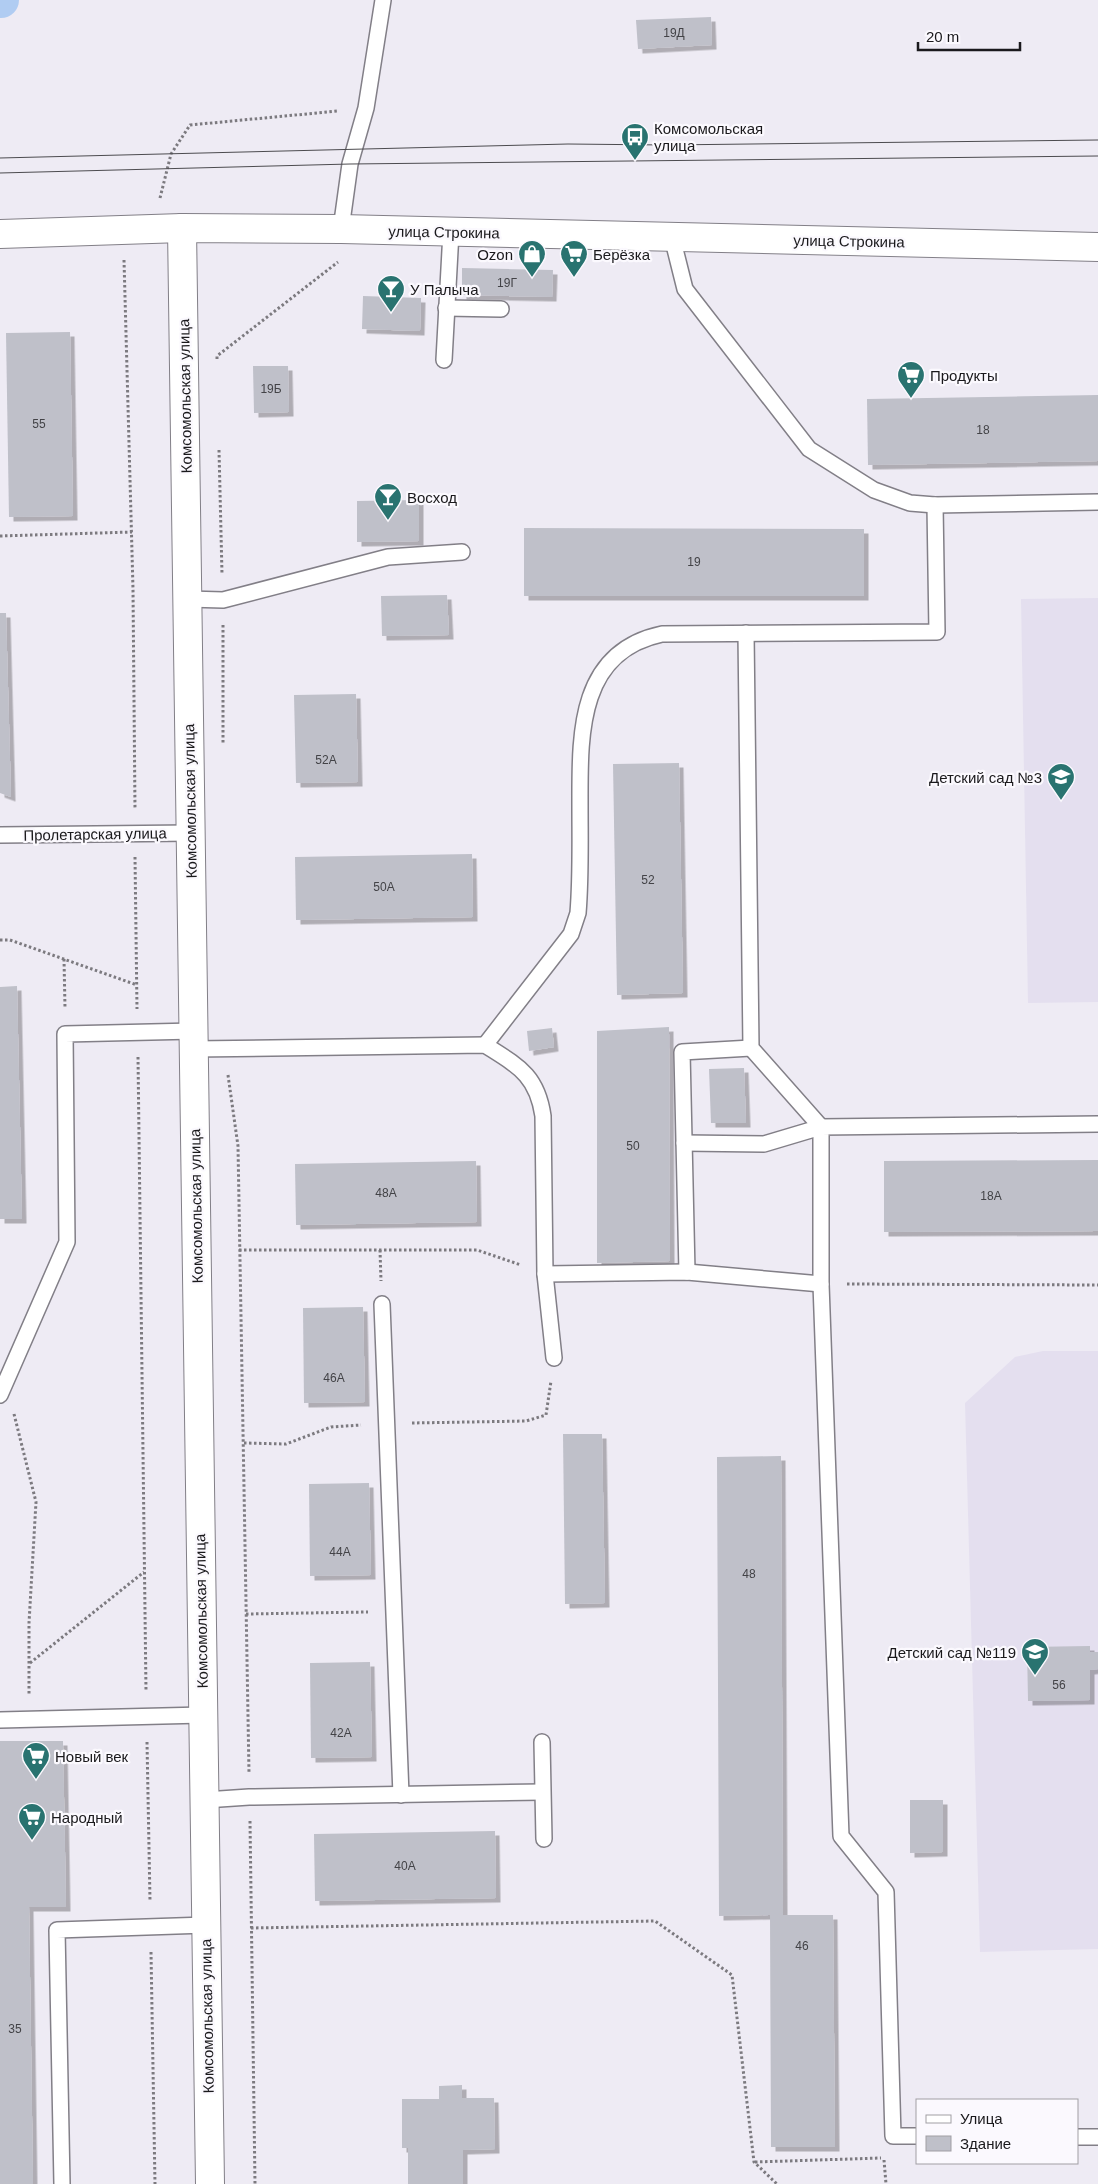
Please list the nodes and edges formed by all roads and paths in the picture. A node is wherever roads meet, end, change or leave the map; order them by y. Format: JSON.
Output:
{"nodes":[{"id":1,"x":382,"y":0,"type":"edge"},
{"id":2,"x":366,"y":108,"type":"junction"},
{"id":3,"x":160,"y":200,"type":"dead end"},
{"id":4,"x":182,"y":228,"type":"junction"},
{"id":5,"x":341,"y":229,"type":"junction"},
{"id":6,"x":123,"y":230,"type":"junction"},
{"id":7,"x":451,"y":232,"type":"junction"},
{"id":8,"x":0,"y":234,"type":"edge"},
{"id":9,"x":672,"y":237,"type":"junction"},
{"id":10,"x":1098,"y":247,"type":"edge"},
{"id":11,"x":446,"y":308,"type":"junction"},
{"id":12,"x":501,"y":309,"type":"dead end"},
{"id":13,"x":444,"y":360,"type":"dead end"},
{"id":14,"x":217,"y":366,"type":"dead end"},
{"id":15,"x":219,"y":444,"type":"dead end"},
{"id":16,"x":1098,"y":502,"type":"edge"},
{"id":17,"x":935,"y":505,"type":"junction"},
{"id":18,"x":132,"y":532,"type":"junction"},
{"id":19,"x":0,"y":536,"type":"edge"},
{"id":20,"x":462,"y":552,"type":"dead end"},
{"id":21,"x":188,"y":599,"type":"junction"},
{"id":22,"x":223,"y":600,"type":"junction"},
{"id":23,"x":746,"y":633,"type":"junction"},
{"id":24,"x":224,"y":750,"type":"dead end"},
{"id":25,"x":135,"y":833,"type":"junction"},
{"id":26,"x":191,"y":833,"type":"junction"},
{"id":27,"x":0,"y":836,"type":"edge"},
{"id":28,"x":0,"y":940,"type":"edge"},
{"id":29,"x":64,"y":959,"type":"junction"},
{"id":30,"x":137,"y":985,"type":"junction"},
{"id":31,"x":137,"y":1032,"type":"junction"},
{"id":32,"x":65,"y":1034,"type":"junction"},
{"id":33,"x":194,"y":1040,"type":"junction"},
{"id":34,"x":485,"y":1045,"type":"junction"},
{"id":35,"x":751,"y":1048,"type":"junction"},
{"id":36,"x":224,"y":1049,"type":"junction"},
{"id":37,"x":1098,"y":1124,"type":"edge"},
{"id":38,"x":820,"y":1126,"type":"junction"},
{"id":39,"x":684,"y":1143,"type":"junction"},
{"id":40,"x":239,"y":1250,"type":"junction"},
{"id":41,"x":687,"y":1272,"type":"junction"},
{"id":42,"x":545,"y":1274,"type":"junction"},
{"id":43,"x":821,"y":1284,"type":"junction"},
{"id":44,"x":1098,"y":1285,"type":"edge"},
{"id":45,"x":382,"y":1304,"type":"dead end"},
{"id":46,"x":554,"y":1358,"type":"joint"},
{"id":47,"x":3,"y":1388,"type":"edge"},
{"id":48,"x":386,"y":1424,"type":"junction"},
{"id":49,"x":244,"y":1443,"type":"junction"},
{"id":50,"x":144,"y":1572,"type":"junction"},
{"id":51,"x":392,"y":1611,"type":"junction"},
{"id":52,"x":246,"y":1614,"type":"junction"},
{"id":53,"x":29,"y":1664,"type":"junction"},
{"id":54,"x":203,"y":1715,"type":"junction"},
{"id":55,"x":146,"y":1716,"type":"junction"},
{"id":56,"x":29,"y":1719,"type":"junction"},
{"id":57,"x":0,"y":1720,"type":"edge"},
{"id":58,"x":542,"y":1742,"type":"dead end"},
{"id":59,"x":542,"y":1792,"type":"junction"},
{"id":60,"x":401,"y":1794,"type":"junction"},
{"id":61,"x":249,"y":1797,"type":"junction"},
{"id":62,"x":205,"y":1800,"type":"junction"},
{"id":63,"x":544,"y":1839,"type":"dead end"},
{"id":64,"x":206,"y":1925,"type":"junction"},
{"id":65,"x":150,"y":1927,"type":"junction"},
{"id":66,"x":252,"y":1928,"type":"junction"},
{"id":67,"x":916,"y":2136,"type":"edge"},
{"id":68,"x":1078,"y":2137,"type":"edge"},
{"id":69,"x":1098,"y":2137,"type":"edge"},
{"id":70,"x":884,"y":2158,"type":"dead end"},
{"id":71,"x":754,"y":2162,"type":"junction"},
{"id":72,"x":62,"y":2184,"type":"edge"},
{"id":73,"x":155,"y":2184,"type":"edge"},
{"id":74,"x":210,"y":2184,"type":"edge"},
{"id":75,"x":255,"y":2184,"type":"edge"},
{"id":76,"x":777,"y":2184,"type":"edge"}],
"edges":[{"from":1,"to":2,"type":"lane"},
{"from":2,"to":3,"type":"path"},
{"from":2,"to":5,"type":"lane"},
{"from":4,"to":5,"type":"street","name":"улица Строкина"},
{"from":4,"to":6,"type":"street","name":"улица Строкина"},
{"from":4,"to":21,"type":"street","name":"Комсомольская улица"},
{"from":5,"to":7,"type":"street","name":"улица Строкина"},
{"from":5,"to":14,"type":"path"},
{"from":6,"to":8,"type":"street","name":"улица Строкина"},
{"from":6,"to":18,"type":"path"},
{"from":7,"to":9,"type":"street","name":"улица Строкина"},
{"from":7,"to":11,"type":"lane"},
{"from":9,"to":10,"type":"street","name":"улица Строкина"},
{"from":9,"to":17,"type":"lane"},
{"from":11,"to":12,"type":"lane"},
{"from":11,"to":13,"type":"lane"},
{"from":15,"to":22,"type":"path"},
{"from":16,"to":17,"type":"lane"},
{"from":17,"to":23,"type":"lane"},
{"from":18,"to":19,"type":"path"},
{"from":18,"to":25,"type":"path"},
{"from":20,"to":22,"type":"lane"},
{"from":21,"to":22,"type":"lane"},
{"from":21,"to":26,"type":"street","name":"Комсомольская улица"},
{"from":22,"to":24,"type":"path"},
{"from":23,"to":34,"type":"lane"},
{"from":23,"to":35,"type":"lane"},
{"from":25,"to":26,"type":"lane","name":"Пролетарская улица"},
{"from":25,"to":27,"type":"lane","name":"Пролетарская улица"},
{"from":25,"to":30,"type":"path"},
{"from":26,"to":33,"type":"street","name":"Комсомольская улица"},
{"from":28,"to":29,"type":"path"},
{"from":29,"to":30,"type":"path"},
{"from":29,"to":32,"type":"path"},
{"from":30,"to":31,"type":"path"},
{"from":31,"to":32,"type":"lane"},
{"from":31,"to":33,"type":"lane"},
{"from":31,"to":50,"type":"path"},
{"from":32,"to":47,"type":"lane"},
{"from":33,"to":36,"type":"lane"},
{"from":33,"to":54,"type":"street","name":"Комсомольская улица"},
{"from":34,"to":36,"type":"lane"},
{"from":34,"to":42,"type":"lane"},
{"from":35,"to":38,"type":"lane"},
{"from":35,"to":39,"type":"lane"},
{"from":36,"to":40,"type":"path"},
{"from":37,"to":38,"type":"lane"},
{"from":38,"to":39,"type":"lane"},
{"from":38,"to":43,"type":"lane"},
{"from":39,"to":41,"type":"lane"},
{"from":40,"to":42,"type":"path"},
{"from":40,"to":49,"type":"path"},
{"from":41,"to":42,"type":"lane"},
{"from":41,"to":43,"type":"lane"},
{"from":42,"to":46,"type":"lane"},
{"from":43,"to":44,"type":"path"},
{"from":43,"to":67,"type":"lane"},
{"from":45,"to":48,"type":"lane"},
{"from":46,"to":48,"type":"path"},
{"from":47,"to":53,"type":"path"},
{"from":48,"to":49,"type":"path"},
{"from":48,"to":51,"type":"lane"},
{"from":49,"to":52,"type":"path"},
{"from":50,"to":53,"type":"path"},
{"from":50,"to":55,"type":"path"},
{"from":51,"to":52,"type":"path"},
{"from":51,"to":60,"type":"lane"},
{"from":52,"to":61,"type":"path"},
{"from":53,"to":56,"type":"path"},
{"from":54,"to":55,"type":"lane"},
{"from":54,"to":62,"type":"street","name":"Комсомольская улица"},
{"from":55,"to":56,"type":"lane"},
{"from":55,"to":65,"type":"path"},
{"from":56,"to":57,"type":"lane"},
{"from":58,"to":59,"type":"lane"},
{"from":59,"to":60,"type":"lane"},
{"from":59,"to":63,"type":"lane"},
{"from":60,"to":61,"type":"lane"},
{"from":61,"to":62,"type":"lane"},
{"from":61,"to":66,"type":"path"},
{"from":62,"to":64,"type":"street","name":"Комсомольская улица"},
{"from":64,"to":65,"type":"lane"},
{"from":64,"to":74,"type":"street","name":"Комсомольская улица"},
{"from":65,"to":72,"type":"lane"},
{"from":65,"to":73,"type":"path"},
{"from":66,"to":71,"type":"path"},
{"from":66,"to":75,"type":"path"},
{"from":68,"to":69,"type":"lane"},
{"from":70,"to":71,"type":"path"},
{"from":71,"to":76,"type":"path"}]}
